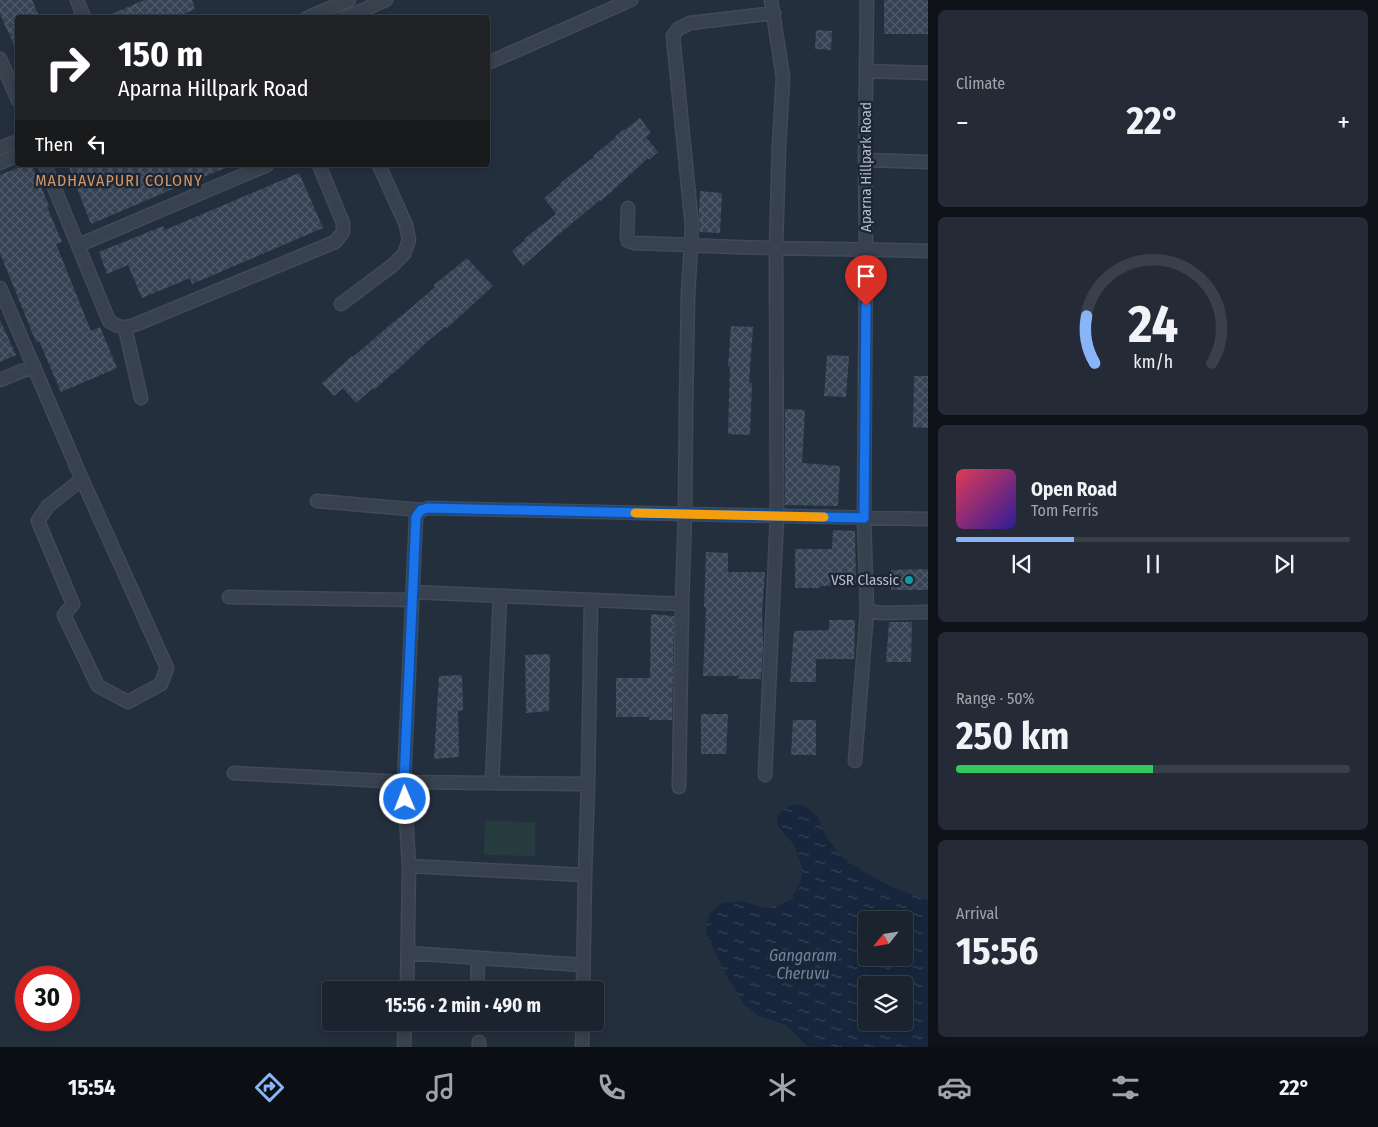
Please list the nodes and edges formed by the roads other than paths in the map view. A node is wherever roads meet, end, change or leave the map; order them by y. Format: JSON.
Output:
{"nodes":[{"id":1,"x":76,"y":0,"type":"edge"},
{"id":2,"x":349,"y":0,"type":"edge"},
{"id":3,"x":386,"y":0,"type":"edge"},
{"id":4,"x":631,"y":0,"type":"edge"},
{"id":5,"x":771,"y":0,"type":"edge"},
{"id":6,"x":867,"y":0,"type":"edge"},
{"id":7,"x":336,"y":3,"type":"edge"},
{"id":8,"x":774,"y":13,"type":"junction"},
{"id":9,"x":83,"y":15,"type":"edge"},
{"id":10,"x":313,"y":15,"type":"edge"},
{"id":11,"x":342,"y":15,"type":"edge"},
{"id":12,"x":351,"y":15,"type":"edge"},
{"id":13,"x":0,"y":59,"type":"edge"},
{"id":14,"x":490,"y":62,"type":"edge"},
{"id":15,"x":866,"y":71,"type":"junction"},
{"id":16,"x":928,"y":73,"type":"edge"},
{"id":17,"x":15,"y":93,"type":"edge"},
{"id":18,"x":15,"y":142,"type":"edge"},
{"id":19,"x":0,"y":148,"type":"edge"},
{"id":20,"x":15,"y":156,"type":"edge"},
{"id":21,"x":865,"y":160,"type":"junction"},
{"id":22,"x":2,"y":162,"type":"edge"},
{"id":23,"x":928,"y":162,"type":"edge"},
{"id":24,"x":46,"y":167,"type":"edge"},
{"id":25,"x":262,"y":167,"type":"edge"},
{"id":26,"x":320,"y":167,"type":"edge"},
{"id":27,"x":380,"y":167,"type":"edge"},
{"id":28,"x":628,"y":208,"type":"dead end"},
{"id":29,"x":691,"y":244,"type":"junction"},
{"id":30,"x":79,"y":245,"type":"junction"},
{"id":31,"x":776,"y":248,"type":"junction"},
{"id":32,"x":866,"y":249,"type":"junction"},
{"id":33,"x":928,"y":251,"type":"edge"},
{"id":34,"x":0,"y":288,"type":"edge"},
{"id":35,"x":341,"y":304,"type":"dead end"},
{"id":36,"x":124,"y":328,"type":"junction"},
{"id":37,"x":34,"y":366,"type":"junction"},
{"id":38,"x":0,"y":380,"type":"edge"},
{"id":39,"x":142,"y":398,"type":"dead end"},
{"id":40,"x":82,"y":479,"type":"junction"},
{"id":41,"x":317,"y":501,"type":"dead end"},
{"id":42,"x":421,"y":510,"type":"junction"},
{"id":43,"x":685,"y":514,"type":"junction"},
{"id":44,"x":777,"y":516,"type":"junction"},
{"id":45,"x":864,"y":518,"type":"junction"},
{"id":46,"x":928,"y":519,"type":"edge"},
{"id":47,"x":413,"y":596,"type":"junction"},
{"id":48,"x":500,"y":596,"type":"junction"},
{"id":49,"x":229,"y":597,"type":"dead end"},
{"id":50,"x":591,"y":600,"type":"junction"},
{"id":51,"x":682,"y":604,"type":"junction"},
{"id":52,"x":867,"y":611,"type":"junction"},
{"id":53,"x":928,"y":612,"type":"edge"},
{"id":54,"x":855,"y":761,"type":"dead end"},
{"id":55,"x":234,"y":773,"type":"dead end"},
{"id":56,"x":765,"y":775,"type":"dead end"},
{"id":57,"x":404,"y":782,"type":"junction"},
{"id":58,"x":492,"y":783,"type":"junction"},
{"id":59,"x":588,"y":784,"type":"junction"},
{"id":60,"x":679,"y":787,"type":"dead end"},
{"id":61,"x":409,"y":866,"type":"junction"},
{"id":62,"x":585,"y":875,"type":"junction"},
{"id":63,"x":408,"y":953,"type":"junction"},
{"id":64,"x":478,"y":958,"type":"junction"},
{"id":65,"x":583,"y":965,"type":"junction"},
{"id":66,"x":407,"y":981,"type":"edge"},
{"id":67,"x":477,"y":981,"type":"edge"},
{"id":68,"x":583,"y":981,"type":"edge"},
{"id":69,"x":405,"y":1031,"type":"edge"},
{"id":70,"x":583,"y":1031,"type":"edge"},
{"id":71,"x":404,"y":1047,"type":"edge"},
{"id":72,"x":582,"y":1047,"type":"edge"}],
"edges":[{"from":1,"to":9,"type":"street"},
{"from":2,"to":7,"type":"street"},
{"from":3,"to":12,"type":"street"},
{"from":4,"to":14,"type":"street"},
{"from":5,"to":8,"type":"street"},
{"from":6,"to":15,"type":"street","name":"Aparna Hillpark Road"},
{"from":7,"to":10,"type":"street"},
{"from":7,"to":11,"type":"street"},
{"from":8,"to":29,"type":"street"},
{"from":8,"to":31,"type":"street"},
{"from":13,"to":17,"type":"street"},
{"from":15,"to":16,"type":"street"},
{"from":15,"to":21,"type":"street","name":"Aparna Hillpark Road"},
{"from":18,"to":19,"type":"street"},
{"from":19,"to":22,"type":"street"},
{"from":20,"to":22,"type":"street"},
{"from":21,"to":23,"type":"street"},
{"from":21,"to":32,"type":"street","name":"Aparna Hillpark Road"},
{"from":24,"to":30,"type":"street"},
{"from":25,"to":30,"type":"street"},
{"from":26,"to":36,"type":"street"},
{"from":27,"to":35,"type":"street"},
{"from":28,"to":29,"type":"street"},
{"from":29,"to":31,"type":"street"},
{"from":29,"to":43,"type":"street"},
{"from":30,"to":36,"type":"street"},
{"from":31,"to":32,"type":"street"},
{"from":31,"to":44,"type":"street"},
{"from":32,"to":33,"type":"street"},
{"from":32,"to":45,"type":"street","name":"Aparna Hillpark Road"},
{"from":34,"to":37,"type":"street"},
{"from":36,"to":39,"type":"street"},
{"from":37,"to":38,"type":"street"},
{"from":37,"to":40,"type":"street"},
{"from":40,"to":40,"type":"street"},
{"from":41,"to":42,"type":"street"},
{"from":42,"to":43,"type":"street"},
{"from":42,"to":47,"type":"street"},
{"from":43,"to":44,"type":"street"},
{"from":43,"to":51,"type":"street"},
{"from":44,"to":45,"type":"street"},
{"from":44,"to":56,"type":"street"},
{"from":45,"to":46,"type":"street"},
{"from":45,"to":52,"type":"street","name":"Aparna Hillpark Road"},
{"from":47,"to":48,"type":"street"},
{"from":47,"to":49,"type":"street"},
{"from":47,"to":57,"type":"street"},
{"from":48,"to":50,"type":"street"},
{"from":48,"to":58,"type":"street"},
{"from":50,"to":51,"type":"street"},
{"from":50,"to":59,"type":"street"},
{"from":51,"to":60,"type":"street"},
{"from":52,"to":53,"type":"street"},
{"from":52,"to":54,"type":"street","name":"Aparna Hillpark Road"},
{"from":55,"to":57,"type":"street"},
{"from":57,"to":58,"type":"street"},
{"from":57,"to":61,"type":"street"},
{"from":58,"to":59,"type":"street"},
{"from":59,"to":62,"type":"street"},
{"from":61,"to":62,"type":"street"},
{"from":61,"to":63,"type":"street"},
{"from":62,"to":65,"type":"street"},
{"from":63,"to":64,"type":"street"},
{"from":63,"to":66,"type":"street"},
{"from":64,"to":65,"type":"street"},
{"from":64,"to":67,"type":"street"},
{"from":65,"to":68,"type":"street"},
{"from":69,"to":71,"type":"street"},
{"from":70,"to":72,"type":"street"}]}
